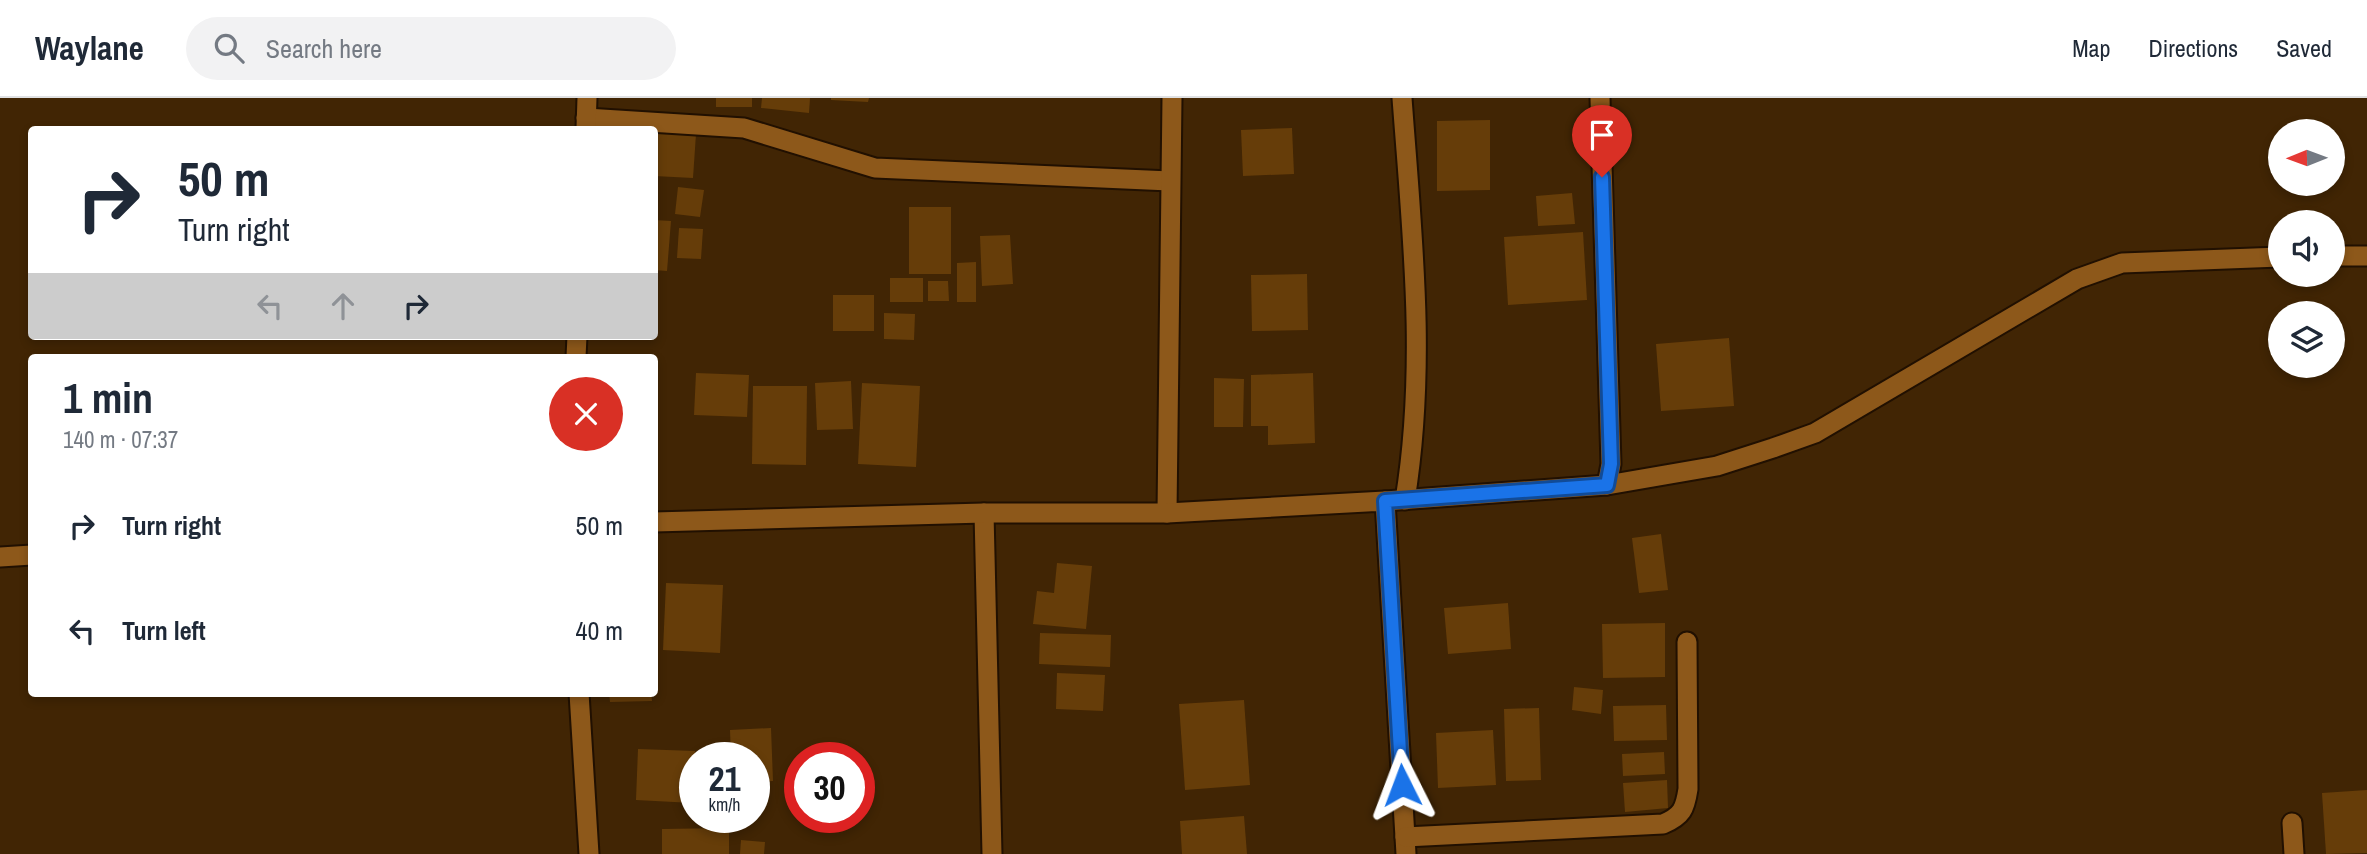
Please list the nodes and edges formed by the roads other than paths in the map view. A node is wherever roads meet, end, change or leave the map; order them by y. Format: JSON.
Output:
{"nodes":[{"id":1,"x":1172,"y":98,"type":"edge"},
{"id":2,"x":1402,"y":98,"type":"edge"},
{"id":3,"x":1600,"y":98,"type":"edge"},
{"id":4,"x":586,"y":115,"type":"edge"},
{"id":5,"x":1170,"y":181,"type":"junction"},
{"id":6,"x":2345,"y":256,"type":"edge"},
{"id":7,"x":2367,"y":256,"type":"edge"},
{"id":8,"x":2268,"y":257,"type":"edge"},
{"id":9,"x":1607,"y":485,"type":"junction"},
{"id":10,"x":1405,"y":500,"type":"junction"},
{"id":11,"x":1385,"y":501,"type":"junction"},
{"id":12,"x":984,"y":513,"type":"junction"},
{"id":13,"x":1167,"y":513,"type":"junction"},
{"id":14,"x":658,"y":522,"type":"edge"},
{"id":15,"x":28,"y":555,"type":"edge"},
{"id":16,"x":0,"y":557,"type":"edge"},
{"id":17,"x":1687,"y":642,"type":"dead end"},
{"id":18,"x":579,"y":697,"type":"edge"},
{"id":19,"x":2292,"y":823,"type":"dead end"},
{"id":20,"x":1406,"y":846,"type":"edge"},
{"id":21,"x":589,"y":854,"type":"edge"},
{"id":22,"x":992,"y":854,"type":"edge"},
{"id":23,"x":2294,"y":854,"type":"edge"}],
"edges":[{"from":1,"to":5,"type":"street"},
{"from":2,"to":10,"type":"street"},
{"from":3,"to":9,"type":"street"},
{"from":4,"to":5,"type":"street"},
{"from":5,"to":13,"type":"street"},
{"from":6,"to":7,"type":"street"},
{"from":8,"to":9,"type":"street"},
{"from":9,"to":10,"type":"street"},
{"from":10,"to":11,"type":"street"},
{"from":11,"to":13,"type":"street"},
{"from":11,"to":20,"type":"street"},
{"from":12,"to":13,"type":"street"},
{"from":12,"to":14,"type":"street"},
{"from":12,"to":22,"type":"street"},
{"from":15,"to":16,"type":"street"},
{"from":17,"to":20,"type":"street"},
{"from":18,"to":21,"type":"street"},
{"from":19,"to":23,"type":"street"}]}
